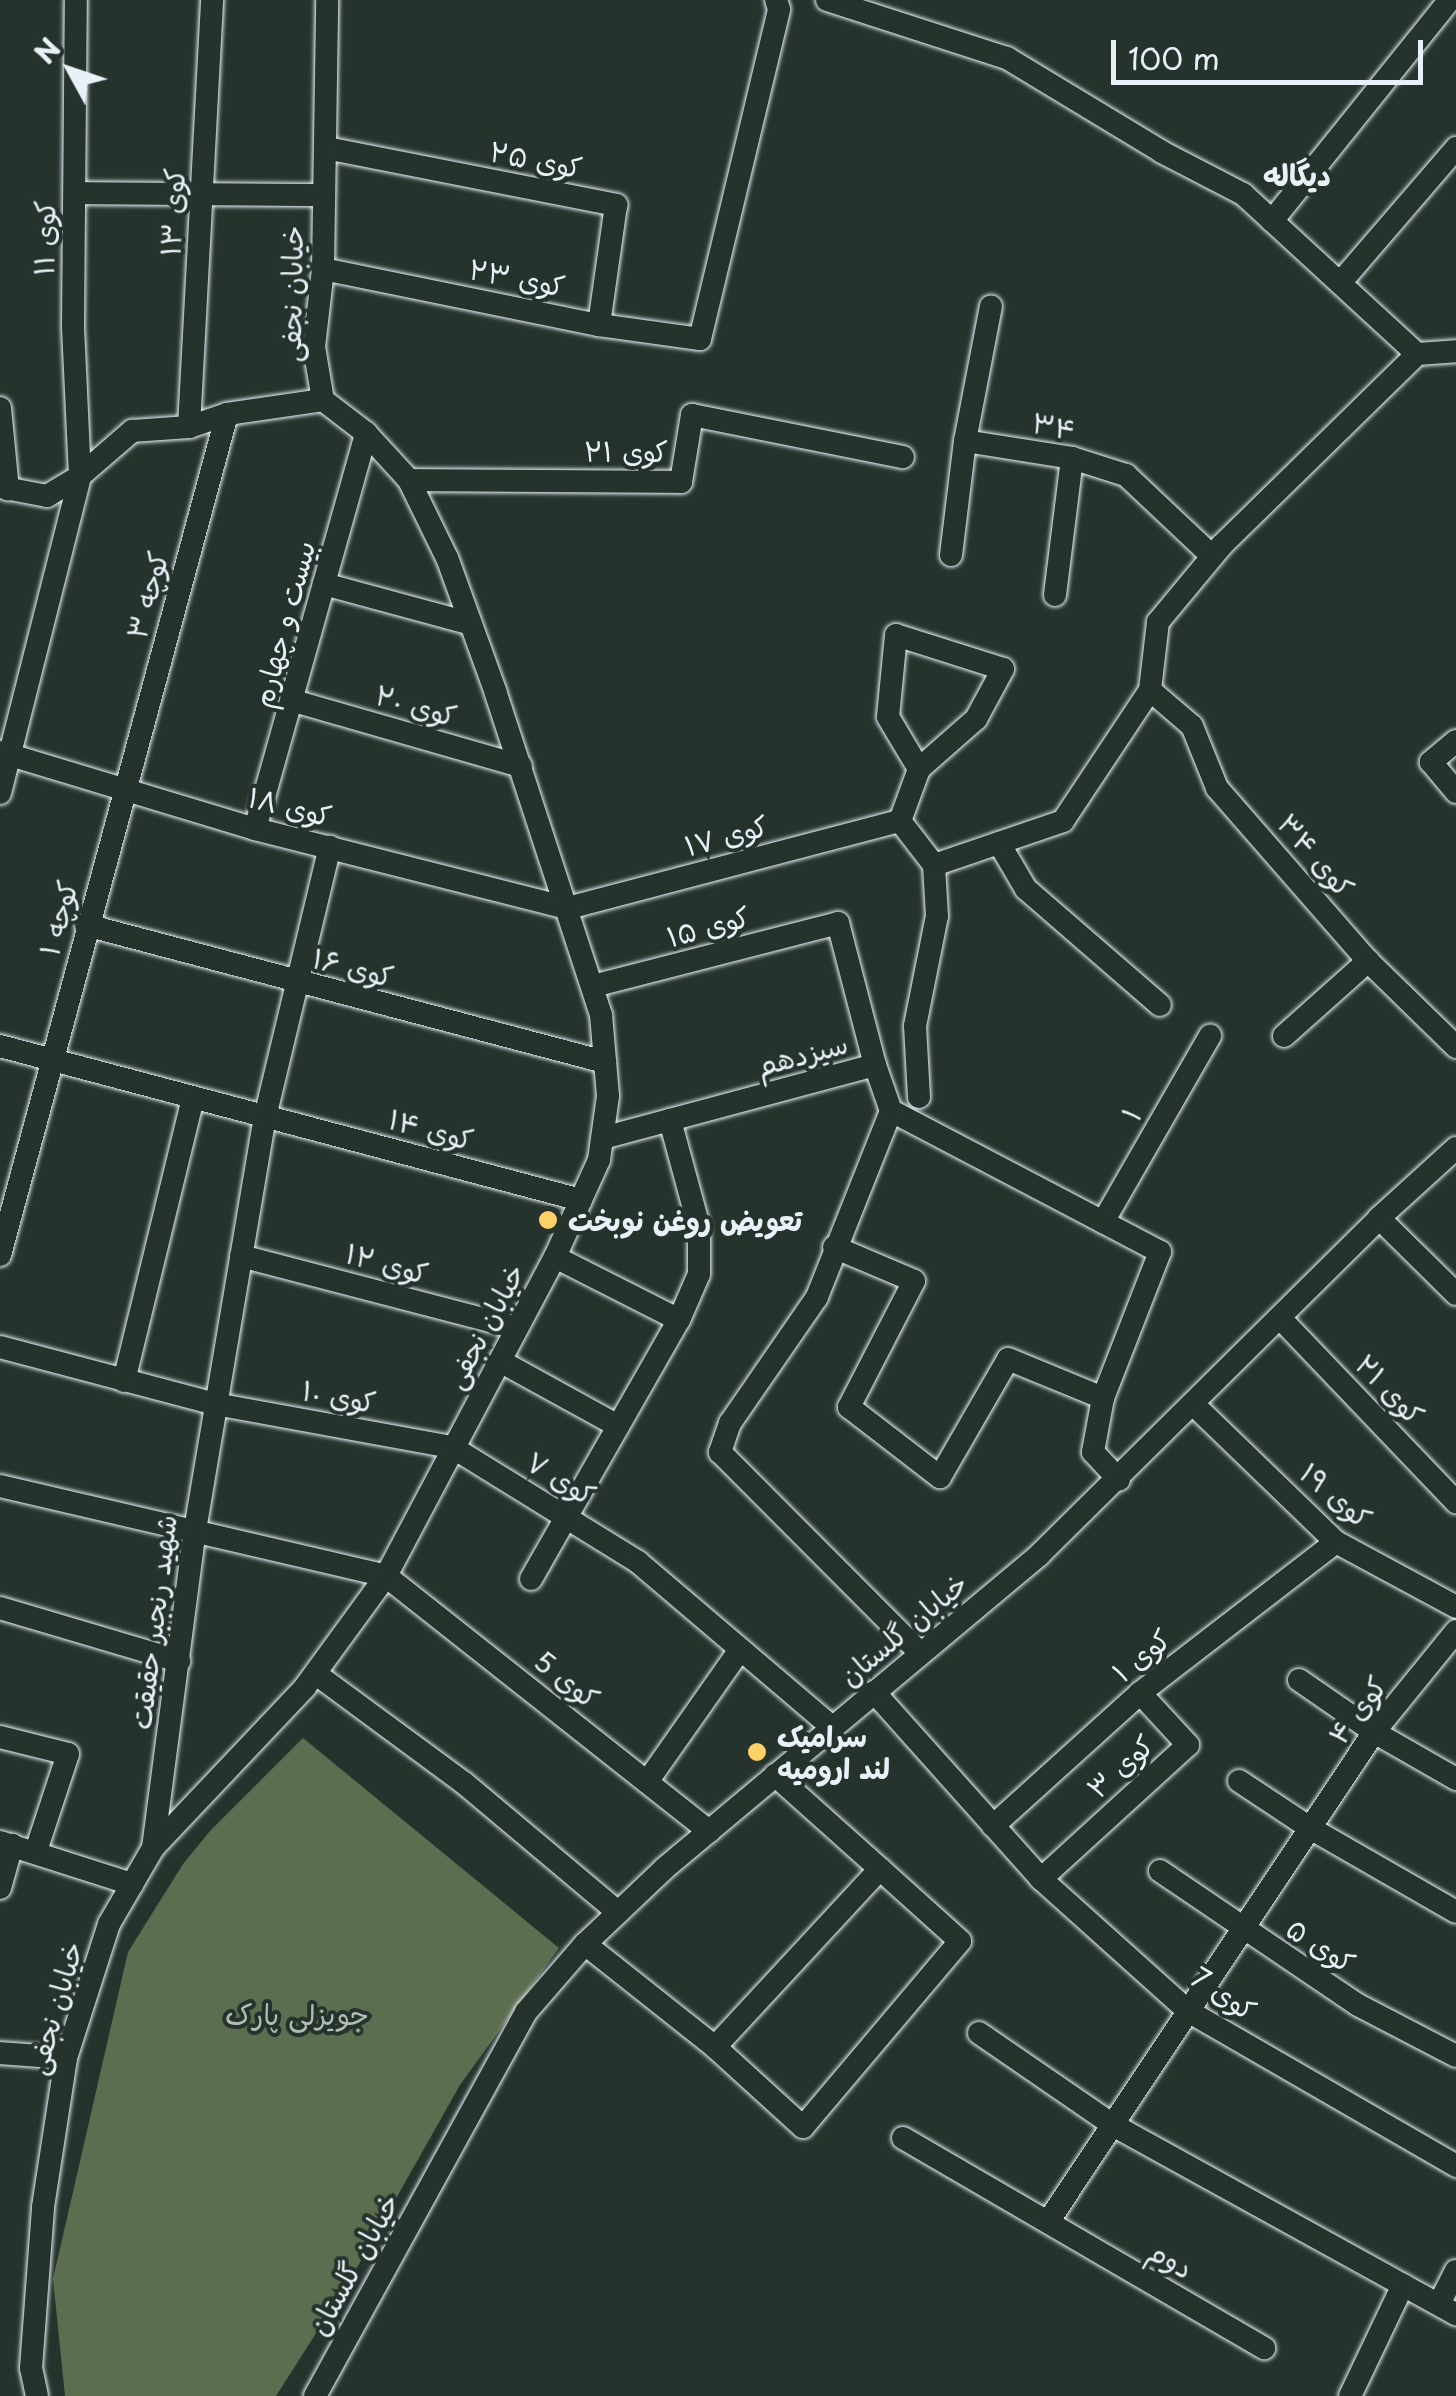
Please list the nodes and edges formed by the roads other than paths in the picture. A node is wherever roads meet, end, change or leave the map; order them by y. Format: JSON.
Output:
{"nodes":[{"id":1,"x":76,"y":0,"type":"edge"},
{"id":2,"x":212,"y":0,"type":"edge"},
{"id":3,"x":327,"y":0,"type":"edge"},
{"id":4,"x":776,"y":0,"type":"edge"},
{"id":5,"x":827,"y":0,"type":"edge"},
{"id":6,"x":1450,"y":0,"type":"edge"},
{"id":7,"x":326,"y":148,"type":"junction"},
{"id":8,"x":1456,"y":148,"type":"edge"},
{"id":9,"x":74,"y":193,"type":"junction"},
{"id":10,"x":203,"y":194,"type":"junction"},
{"id":11,"x":323,"y":195,"type":"junction"},
{"id":12,"x":1272,"y":221,"type":"junction"},
{"id":13,"x":323,"y":268,"type":"junction"},
{"id":14,"x":1340,"y":283,"type":"junction"},
{"id":15,"x":992,"y":306,"type":"dead end"},
{"id":16,"x":598,"y":324,"type":"junction"},
{"id":17,"x":1456,"y":350,"type":"edge"},
{"id":18,"x":1417,"y":354,"type":"junction"},
{"id":19,"x":323,"y":400,"type":"junction"},
{"id":20,"x":0,"y":408,"type":"edge"},
{"id":21,"x":227,"y":414,"type":"junction"},
{"id":22,"x":190,"y":426,"type":"junction"},
{"id":23,"x":366,"y":433,"type":"junction"},
{"id":24,"x":965,"y":441,"type":"junction"},
{"id":25,"x":903,"y":456,"type":"dead end"},
{"id":26,"x":1072,"y":458,"type":"junction"},
{"id":27,"x":80,"y":476,"type":"junction"},
{"id":28,"x":409,"y":480,"type":"junction"},
{"id":29,"x":4,"y":489,"type":"edge"},
{"id":30,"x":952,"y":555,"type":"dead end"},
{"id":31,"x":1212,"y":556,"type":"junction"},
{"id":32,"x":324,"y":584,"type":"junction"},
{"id":33,"x":1055,"y":594,"type":"dead end"},
{"id":34,"x":471,"y":624,"type":"junction"},
{"id":35,"x":1150,"y":690,"type":"junction"},
{"id":36,"x":294,"y":701,"type":"junction"},
{"id":37,"x":1456,"y":741,"type":"edge"},
{"id":38,"x":6,"y":754,"type":"edge"},
{"id":39,"x":521,"y":766,"type":"junction"},
{"id":40,"x":918,"y":769,"type":"junction"},
{"id":41,"x":125,"y":792,"type":"junction"},
{"id":42,"x":1456,"y":792,"type":"edge"},
{"id":43,"x":0,"y":793,"type":"edge"},
{"id":44,"x":900,"y":821,"type":"junction"},
{"id":45,"x":256,"y":829,"type":"junction"},
{"id":46,"x":999,"y":843,"type":"junction"},
{"id":47,"x":330,"y":847,"type":"junction"},
{"id":48,"x":934,"y":865,"type":"junction"},
{"id":49,"x":568,"y":908,"type":"junction"},
{"id":50,"x":838,"y":923,"type":"joint"},
{"id":51,"x":86,"y":925,"type":"junction"},
{"id":52,"x":1368,"y":961,"type":"junction"},
{"id":53,"x":295,"y":983,"type":"junction"},
{"id":54,"x":593,"y":986,"type":"junction"},
{"id":55,"x":1160,"y":1005,"type":"dead end"},
{"id":56,"x":1210,"y":1036,"type":"dead end"},
{"id":57,"x":1284,"y":1036,"type":"dead end"},
{"id":58,"x":0,"y":1046,"type":"edge"},
{"id":59,"x":1456,"y":1047,"type":"edge"},
{"id":60,"x":54,"y":1060,"type":"junction"},
{"id":61,"x":606,"y":1062,"type":"junction"},
{"id":62,"x":875,"y":1065,"type":"junction"},
{"id":63,"x":919,"y":1097,"type":"dead end"},
{"id":64,"x":194,"y":1099,"type":"junction"},
{"id":65,"x":892,"y":1111,"type":"junction"},
{"id":66,"x":265,"y":1117,"type":"junction"},
{"id":67,"x":670,"y":1120,"type":"junction"},
{"id":68,"x":602,"y":1138,"type":"junction"},
{"id":69,"x":1456,"y":1148,"type":"edge"},
{"id":70,"x":581,"y":1200,"type":"junction"},
{"id":71,"x":1379,"y":1218,"type":"junction"},
{"id":72,"x":1103,"y":1222,"type":"junction"},
{"id":73,"x":834,"y":1248,"type":"junction"},
{"id":74,"x":0,"y":1255,"type":"edge"},
{"id":75,"x":241,"y":1256,"type":"junction"},
{"id":76,"x":555,"y":1257,"type":"junction"},
{"id":77,"x":1456,"y":1294,"type":"edge"},
{"id":78,"x":1280,"y":1318,"type":"junction"},
{"id":79,"x":679,"y":1320,"type":"junction"},
{"id":80,"x":518,"y":1328,"type":"junction"},
{"id":81,"x":0,"y":1347,"type":"edge"},
{"id":82,"x":500,"y":1361,"type":"junction"},
{"id":83,"x":124,"y":1381,"type":"junction"},
{"id":84,"x":1103,"y":1398,"type":"junction"},
{"id":85,"x":215,"y":1404,"type":"junction"},
{"id":86,"x":1194,"y":1405,"type":"junction"},
{"id":87,"x":618,"y":1426,"type":"junction"},
{"id":88,"x":452,"y":1448,"type":"junction"},
{"id":89,"x":1119,"y":1480,"type":"junction"},
{"id":90,"x":0,"y":1486,"type":"edge"},
{"id":91,"x":1456,"y":1502,"type":"edge"},
{"id":92,"x":566,"y":1514,"type":"junction"},
{"id":93,"x":194,"y":1530,"type":"junction"},
{"id":94,"x":1336,"y":1542,"type":"junction"},
{"id":95,"x":386,"y":1576,"type":"junction"},
{"id":96,"x":531,"y":1579,"type":"dead end"},
{"id":97,"x":1456,"y":1607,"type":"edge"},
{"id":98,"x":0,"y":1608,"type":"edge"},
{"id":99,"x":1456,"y":1631,"type":"edge"},
{"id":100,"x":740,"y":1652,"type":"junction"},
{"id":101,"x":920,"y":1653,"type":"junction"},
{"id":102,"x":180,"y":1660,"type":"junction"},
{"id":103,"x":316,"y":1674,"type":"junction"},
{"id":104,"x":1299,"y":1680,"type":"dead end"},
{"id":105,"x":874,"y":1692,"type":"junction"},
{"id":106,"x":1140,"y":1693,"type":"junction"},
{"id":107,"x":832,"y":1728,"type":"junction"},
{"id":108,"x":1374,"y":1732,"type":"junction"},
{"id":109,"x":0,"y":1737,"type":"edge"},
{"id":110,"x":774,"y":1776,"type":"junction"},
{"id":111,"x":1456,"y":1779,"type":"edge"},
{"id":112,"x":1239,"y":1781,"type":"dead end"},
{"id":113,"x":647,"y":1782,"type":"junction"},
{"id":114,"x":993,"y":1826,"type":"junction"},
{"id":115,"x":1310,"y":1828,"type":"junction"},
{"id":116,"x":708,"y":1831,"type":"junction"},
{"id":117,"x":16,"y":1846,"type":"edge"},
{"id":118,"x":153,"y":1848,"type":"junction"},
{"id":119,"x":880,"y":1869,"type":"junction"},
{"id":120,"x":1160,"y":1871,"type":"dead end"},
{"id":121,"x":1041,"y":1879,"type":"junction"},
{"id":122,"x":132,"y":1884,"type":"junction"},
{"id":123,"x":0,"y":1888,"type":"edge"},
{"id":124,"x":618,"y":1912,"type":"junction"},
{"id":125,"x":1456,"y":1912,"type":"edge"},
{"id":126,"x":1243,"y":1930,"type":"junction"},
{"id":127,"x":585,"y":1944,"type":"junction"},
{"id":128,"x":1188,"y":2011,"type":"junction"},
{"id":129,"x":979,"y":2033,"type":"dead end"},
{"id":130,"x":715,"y":2047,"type":"junction"},
{"id":131,"x":0,"y":2053,"type":"edge"},
{"id":132,"x":1456,"y":2056,"type":"edge"},
{"id":133,"x":66,"y":2058,"type":"junction"},
{"id":134,"x":1113,"y":2125,"type":"junction"},
{"id":135,"x":903,"y":2138,"type":"dead end"},
{"id":136,"x":1456,"y":2166,"type":"edge"},
{"id":137,"x":1048,"y":2222,"type":"junction"},
{"id":138,"x":1456,"y":2271,"type":"edge"},
{"id":139,"x":1403,"y":2286,"type":"junction"},
{"id":140,"x":1447,"y":2309,"type":"edge"},
{"id":141,"x":1264,"y":2348,"type":"dead end"},
{"id":142,"x":37,"y":2396,"type":"edge"},
{"id":143,"x":315,"y":2396,"type":"edge"},
{"id":144,"x":1350,"y":2396,"type":"edge"}],
"edges":[{"from":1,"to":9,"type":"street","name":"کوی ۱۱"},
{"from":2,"to":10,"type":"street","name":"کوی ۱۳"},
{"from":3,"to":7,"type":"street","name":"خیابان نجفی"},
{"from":4,"to":16,"type":"street","name":"کوی ۲۳"},
{"from":5,"to":12,"type":"street"},
{"from":6,"to":12,"type":"street"},
{"from":7,"to":11,"type":"street","name":"خیابان نجفی"},
{"from":7,"to":16,"type":"street","name":"کوی ۲۵"},
{"from":8,"to":14,"type":"street"},
{"from":9,"to":10,"type":"street"},
{"from":9,"to":27,"type":"street","name":"کوی ۱۱"},
{"from":10,"to":11,"type":"street"},
{"from":10,"to":22,"type":"street","name":"کوی ۱۳"},
{"from":11,"to":13,"type":"street","name":"خیابان نجفی"},
{"from":12,"to":14,"type":"street"},
{"from":13,"to":16,"type":"street","name":"کوی ۲۳"},
{"from":13,"to":19,"type":"street","name":"خیابان نجفی"},
{"from":14,"to":18,"type":"street"},
{"from":15,"to":24,"type":"street"},
{"from":17,"to":18,"type":"street"},
{"from":18,"to":31,"type":"street"},
{"from":19,"to":21,"type":"street"},
{"from":19,"to":23,"type":"street","name":"خیابان نجفی"},
{"from":20,"to":29,"type":"street"},
{"from":21,"to":22,"type":"street"},
{"from":21,"to":41,"type":"street","name":"کوچه ۳"},
{"from":22,"to":27,"type":"street"},
{"from":23,"to":28,"type":"street","name":"خیابان نجفی"},
{"from":23,"to":32,"type":"street","name":"بیست و چهارم"},
{"from":24,"to":26,"type":"street","name":"۳۴"},
{"from":24,"to":30,"type":"street"},
{"from":25,"to":28,"type":"street","name":"کوی ۲۱"},
{"from":26,"to":31,"type":"street","name":"۳۴"},
{"from":26,"to":33,"type":"street"},
{"from":27,"to":29,"type":"street"},
{"from":27,"to":38,"type":"street","name":"کوی ۱۱"},
{"from":28,"to":34,"type":"street","name":"خیابان نجفی"},
{"from":31,"to":35,"type":"street"},
{"from":32,"to":34,"type":"street"},
{"from":32,"to":36,"type":"street","name":"بیست و چهارم"},
{"from":34,"to":39,"type":"street","name":"خیابان نجفی"},
{"from":35,"to":46,"type":"street"},
{"from":35,"to":52,"type":"street","name":"کوی ۳۴"},
{"from":36,"to":39,"type":"street","name":"کوی ۲۰"},
{"from":36,"to":45,"type":"street","name":"بیست و چهارم"},
{"from":37,"to":42,"type":"street"},
{"from":38,"to":41,"type":"street","name":"کوی ۱۸"},
{"from":38,"to":43,"type":"street","name":"کوی ۱۱"},
{"from":39,"to":49,"type":"street","name":"خیابان نجفی"},
{"from":40,"to":40,"type":"street"},
{"from":40,"to":44,"type":"street"},
{"from":41,"to":45,"type":"street","name":"کوی ۱۸"},
{"from":41,"to":51,"type":"street","name":"کوچه ۱"},
{"from":44,"to":48,"type":"street"},
{"from":44,"to":49,"type":"street","name":"کوی ۱۷"},
{"from":45,"to":47,"type":"street","name":"کوی ۱۸"},
{"from":46,"to":48,"type":"street"},
{"from":46,"to":55,"type":"street"},
{"from":47,"to":49,"type":"street","name":"کوی ۱۸"},
{"from":47,"to":53,"type":"street","name":"شهید رنجبر حقیقت"},
{"from":48,"to":63,"type":"street"},
{"from":49,"to":54,"type":"street","name":"خیابان نجفی"},
{"from":50,"to":54,"type":"street","name":"کوی ۱۵"},
{"from":50,"to":62,"type":"street","name":"سیزدهم"},
{"from":51,"to":53,"type":"street","name":"کوی ۱۶"},
{"from":51,"to":60,"type":"street","name":"کوچه ۱"},
{"from":52,"to":57,"type":"street"},
{"from":52,"to":59,"type":"street","name":"کوی ۳۴"},
{"from":53,"to":61,"type":"street","name":"کوی ۱۶"},
{"from":53,"to":66,"type":"street","name":"شهید رنجبر حقیقت"},
{"from":54,"to":61,"type":"street","name":"خیابان نجفی"},
{"from":56,"to":72,"type":"street","name":"۱"},
{"from":58,"to":60,"type":"street","name":"کوی ۱۴"},
{"from":60,"to":64,"type":"street","name":"کوی ۱۴"},
{"from":60,"to":74,"type":"street","name":"کوچه ۱"},
{"from":61,"to":68,"type":"street","name":"خیابان نجفی"},
{"from":62,"to":65,"type":"street"},
{"from":62,"to":67,"type":"street","name":"سیزدهم"},
{"from":64,"to":66,"type":"street","name":"کوی ۱۴"},
{"from":64,"to":83,"type":"street"},
{"from":65,"to":72,"type":"street"},
{"from":65,"to":73,"type":"street"},
{"from":66,"to":70,"type":"street","name":"کوی ۱۴"},
{"from":66,"to":75,"type":"street","name":"شهید رنجبر حقیقت"},
{"from":67,"to":68,"type":"street","name":"سیزدهم"},
{"from":67,"to":79,"type":"street"},
{"from":68,"to":70,"type":"street","name":"خیابان نجفی"},
{"from":69,"to":71,"type":"street","name":"خیابان گلستان"},
{"from":70,"to":76,"type":"street","name":"خیابان نجفی"},
{"from":71,"to":77,"type":"street"},
{"from":71,"to":78,"type":"street","name":"خیابان گلستان"},
{"from":72,"to":84,"type":"street"},
{"from":73,"to":84,"type":"street"},
{"from":73,"to":101,"type":"street"},
{"from":75,"to":80,"type":"street","name":"کوی ۱۲"},
{"from":75,"to":85,"type":"street","name":"شهید رنجبر حقیقت"},
{"from":76,"to":79,"type":"street"},
{"from":76,"to":80,"type":"street","name":"خیابان نجفی"},
{"from":78,"to":86,"type":"street","name":"خیابان گلستان"},
{"from":78,"to":91,"type":"street","name":"کوی ۲۱"},
{"from":79,"to":87,"type":"street"},
{"from":80,"to":82,"type":"street","name":"خیابان نجفی"},
{"from":81,"to":83,"type":"street","name":"کوی ۱۰"},
{"from":82,"to":87,"type":"street"},
{"from":82,"to":88,"type":"street","name":"خیابان نجفی"},
{"from":83,"to":85,"type":"street","name":"کوی ۱۰"},
{"from":84,"to":89,"type":"street"},
{"from":85,"to":88,"type":"street","name":"کوی ۱۰"},
{"from":85,"to":93,"type":"street","name":"شهید رنجبر حقیقت"},
{"from":86,"to":89,"type":"street","name":"خیابان گلستان"},
{"from":86,"to":94,"type":"street","name":"کوی ۱۹"},
{"from":87,"to":92,"type":"street"},
{"from":88,"to":92,"type":"street","name":"کوی ۷"},
{"from":88,"to":95,"type":"street","name":"خیابان نجفی"},
{"from":89,"to":101,"type":"street","name":"خیابان گلستان"},
{"from":90,"to":93,"type":"street"},
{"from":92,"to":96,"type":"street"},
{"from":92,"to":100,"type":"street","name":"کوی ۷"},
{"from":93,"to":95,"type":"street"},
{"from":93,"to":102,"type":"street","name":"شهید رنجبر حقیقت"},
{"from":94,"to":97,"type":"street","name":"کوی ۱۹"},
{"from":94,"to":106,"type":"street","name":"کوی ۱"},
{"from":95,"to":103,"type":"street","name":"خیابان نجفی"},
{"from":95,"to":113,"type":"street","name":"کوی 5"},
{"from":98,"to":102,"type":"street"},
{"from":99,"to":108,"type":"street","name":"کوی ۴"},
{"from":100,"to":107,"type":"street","name":"کوی ۷"},
{"from":100,"to":113,"type":"street"},
{"from":101,"to":105,"type":"street","name":"خیابان گلستان"},
{"from":102,"to":118,"type":"street","name":"شهید رنجبر حقیقت"},
{"from":103,"to":118,"type":"street","name":"خیابان نجفی"},
{"from":103,"to":124,"type":"street"},
{"from":104,"to":108,"type":"street"},
{"from":105,"to":107,"type":"street","name":"خیابان گلستان"},
{"from":105,"to":114,"type":"street"},
{"from":106,"to":114,"type":"street","name":"کوی ۱"},
{"from":106,"to":121,"type":"street","name":"کوی ۳"},
{"from":107,"to":110,"type":"street","name":"خیابان گلستان"},
{"from":108,"to":111,"type":"street"},
{"from":108,"to":115,"type":"street","name":"کوی ۴"},
{"from":109,"to":117,"type":"street"},
{"from":110,"to":116,"type":"street","name":"خیابان گلستان"},
{"from":110,"to":119,"type":"street"},
{"from":112,"to":115,"type":"street"},
{"from":113,"to":116,"type":"street","name":"کوی 5"},
{"from":114,"to":121,"type":"street","name":"کوی 7"},
{"from":115,"to":125,"type":"street"},
{"from":115,"to":126,"type":"street","name":"کوی ۴"},
{"from":116,"to":124,"type":"street","name":"خیابان گلستان"},
{"from":117,"to":122,"type":"street"},
{"from":117,"to":123,"type":"street"},
{"from":118,"to":122,"type":"street","name":"خیابان نجفی"},
{"from":119,"to":130,"type":"street"},
{"from":119,"to":130,"type":"street"},
{"from":120,"to":126,"type":"street","name":"کوی ۵"},
{"from":121,"to":128,"type":"street","name":"کوی 7"},
{"from":122,"to":133,"type":"street","name":"خیابان نجفی"},
{"from":124,"to":127,"type":"street","name":"خیابان گلستان"},
{"from":126,"to":128,"type":"street","name":"کوی ۴"},
{"from":126,"to":132,"type":"street","name":"کوی ۵"},
{"from":127,"to":130,"type":"street"},
{"from":127,"to":143,"type":"street","name":"خیابان گلستان"},
{"from":128,"to":134,"type":"street","name":"کوی ۴"},
{"from":128,"to":136,"type":"street","name":"کوی 7"},
{"from":129,"to":134,"type":"street"},
{"from":131,"to":133,"type":"street"},
{"from":133,"to":142,"type":"street","name":"خیابان نجفی"},
{"from":134,"to":137,"type":"street","name":"کوی ۴"},
{"from":134,"to":139,"type":"street"},
{"from":135,"to":137,"type":"street","name":"دوم"},
{"from":137,"to":141,"type":"street","name":"دوم"},
{"from":138,"to":140,"type":"street"},
{"from":139,"to":140,"type":"street"},
{"from":139,"to":144,"type":"street"}]}
